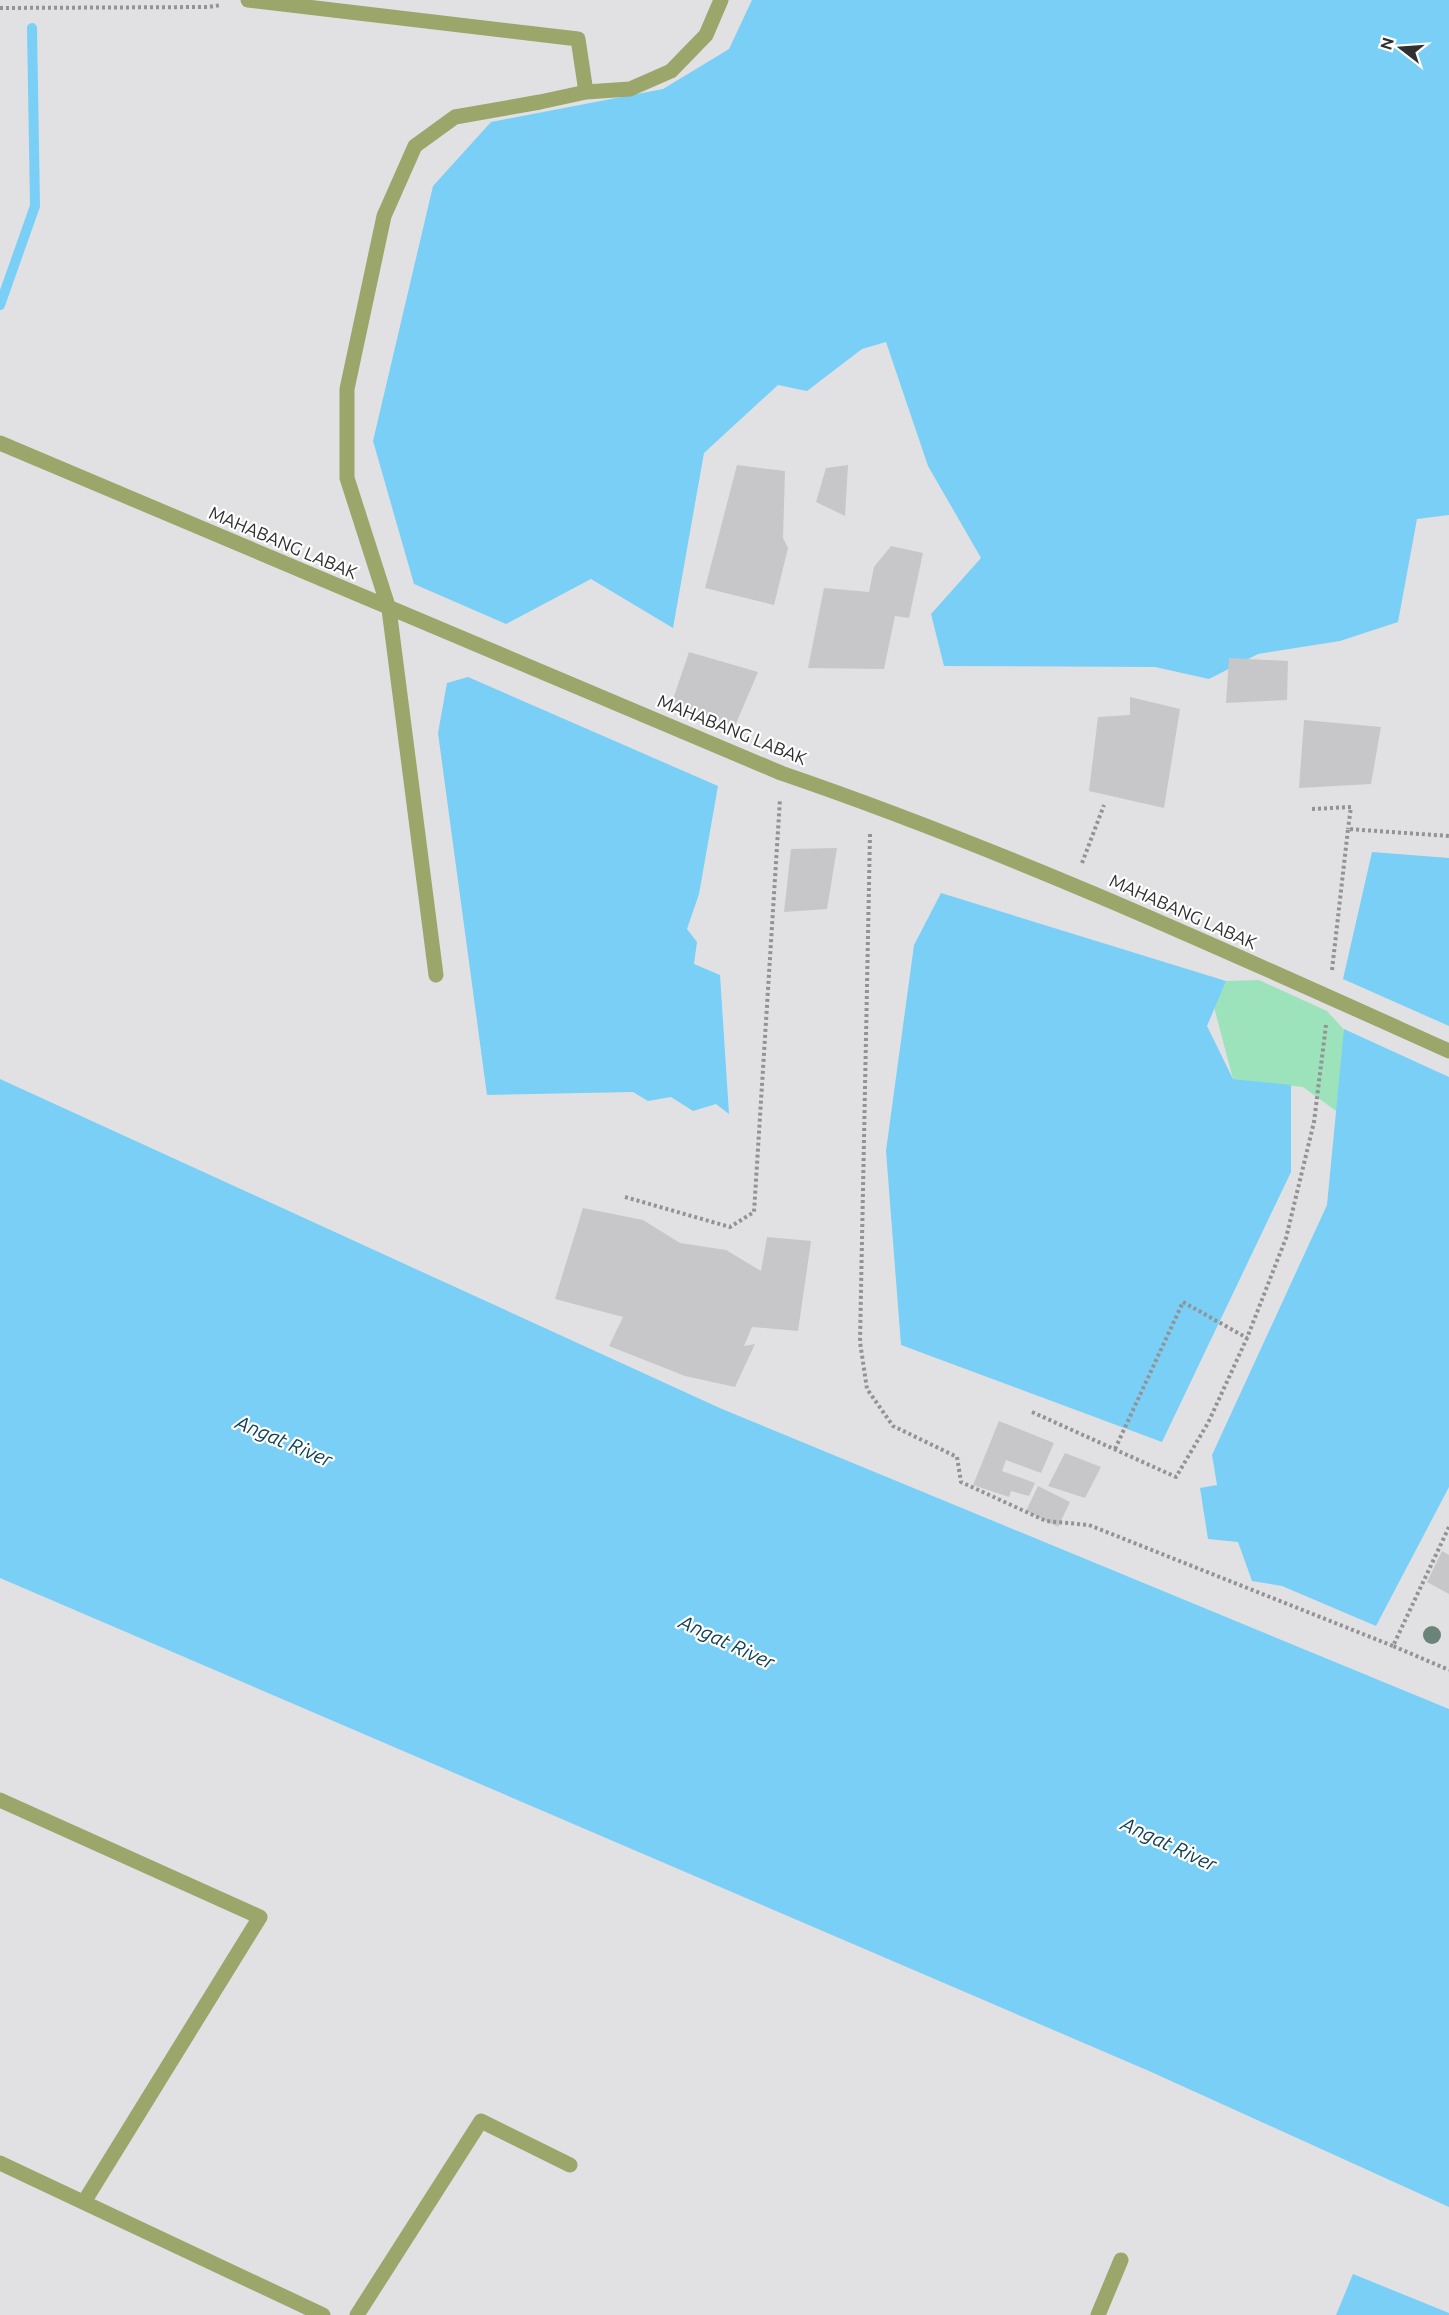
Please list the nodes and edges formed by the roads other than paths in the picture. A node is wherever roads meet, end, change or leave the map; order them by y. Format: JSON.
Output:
{"nodes":[{"id":1,"x":248,"y":0,"type":"edge"},
{"id":2,"x":721,"y":0,"type":"edge"},
{"id":3,"x":586,"y":92,"type":"junction"},
{"id":4,"x":0,"y":443,"type":"edge"},
{"id":5,"x":389,"y":609,"type":"junction"},
{"id":6,"x":436,"y":975,"type":"dead end"},
{"id":7,"x":1449,"y":1051,"type":"edge"},
{"id":8,"x":0,"y":1800,"type":"edge"},
{"id":9,"x":0,"y":2163,"type":"edge"},
{"id":10,"x":570,"y":2165,"type":"dead end"},
{"id":11,"x":84,"y":2202,"type":"junction"},
{"id":12,"x":1121,"y":2260,"type":"dead end"},
{"id":13,"x":323,"y":2315,"type":"edge"},
{"id":14,"x":357,"y":2315,"type":"edge"},
{"id":15,"x":1098,"y":2315,"type":"edge"}],
"edges":[{"from":1,"to":3,"type":"street"},
{"from":2,"to":3,"type":"street"},
{"from":3,"to":5,"type":"street"},
{"from":4,"to":5,"type":"street","name":"MAHABANG LABAK"},
{"from":5,"to":6,"type":"street"},
{"from":5,"to":7,"type":"street","name":"MAHABANG LABAK"},
{"from":8,"to":11,"type":"street"},
{"from":9,"to":11,"type":"street"},
{"from":10,"to":14,"type":"street"},
{"from":11,"to":13,"type":"street"},
{"from":12,"to":15,"type":"street"}]}
